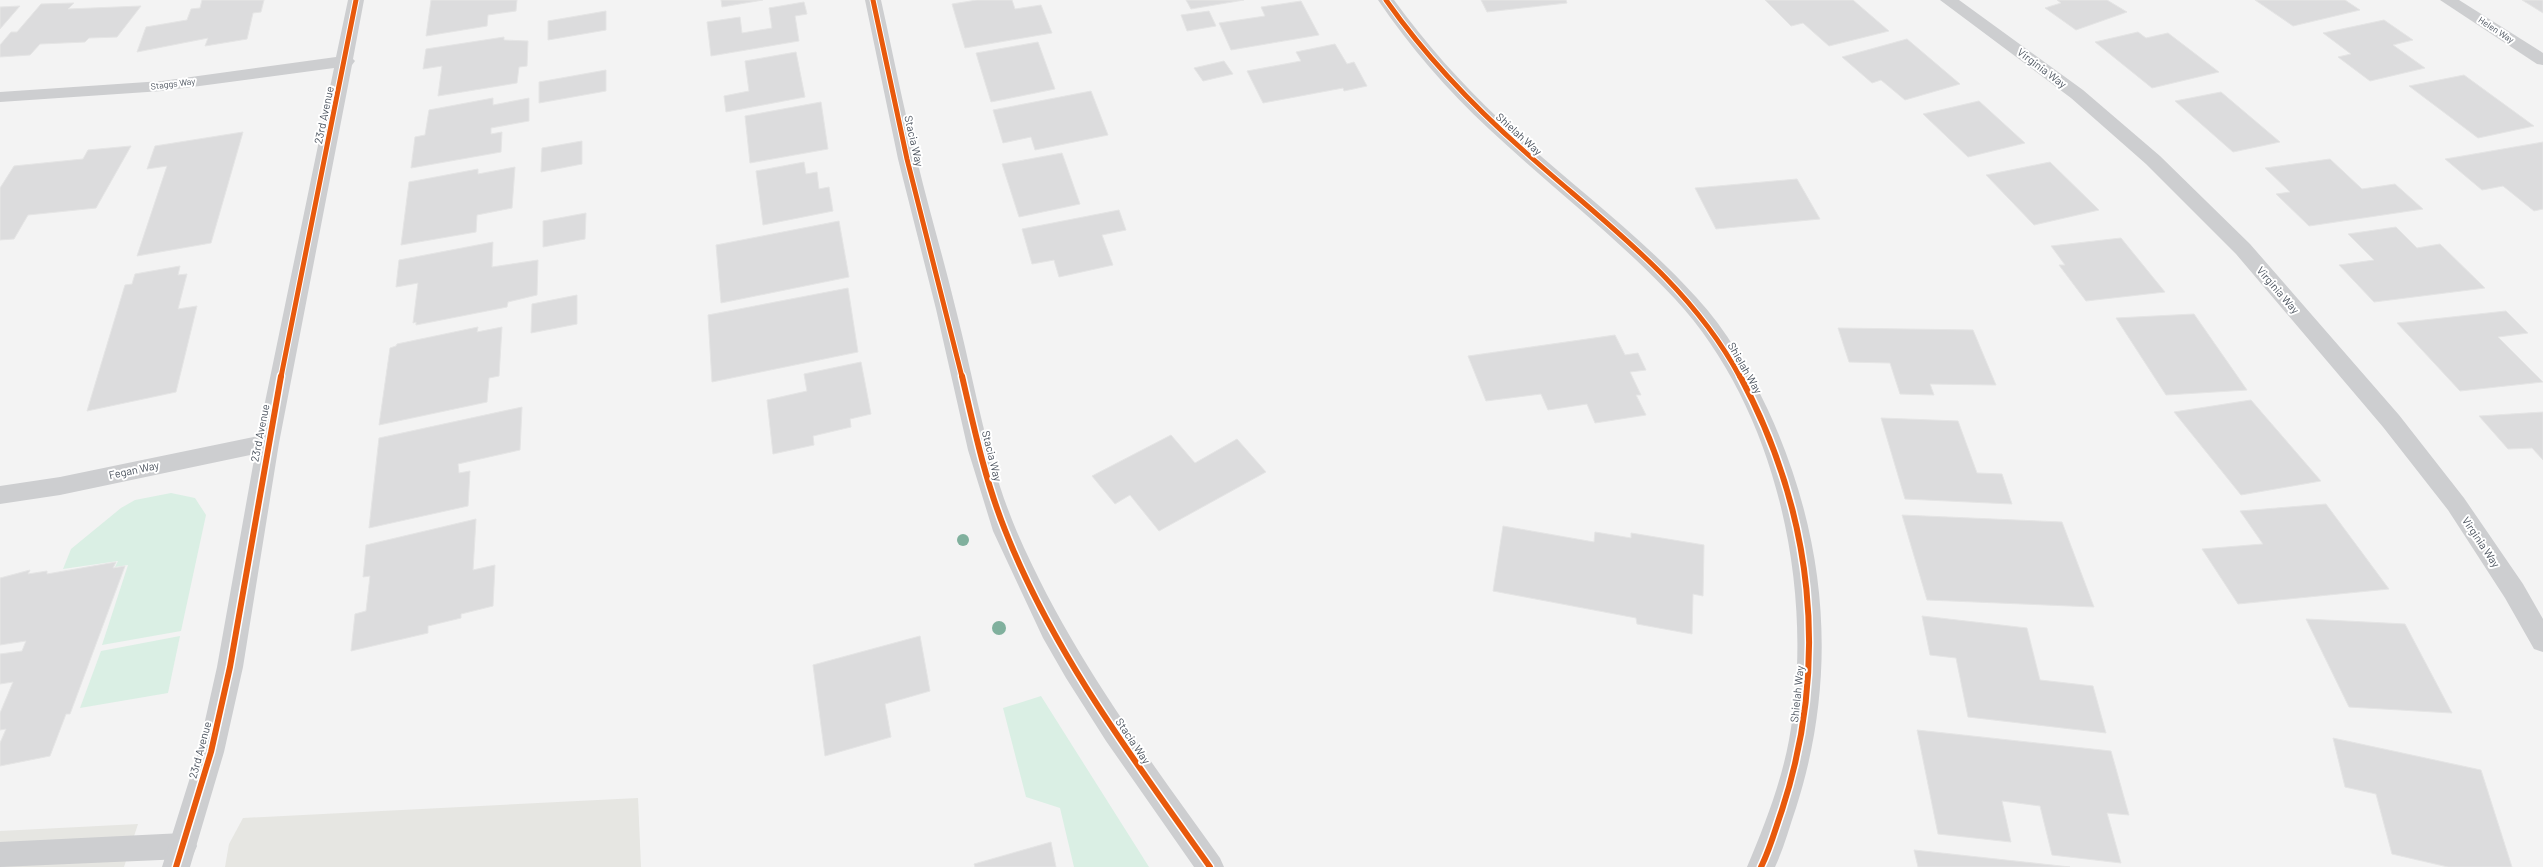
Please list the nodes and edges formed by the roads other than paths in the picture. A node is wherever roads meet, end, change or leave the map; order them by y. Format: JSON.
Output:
{"nodes":[{"id":1,"x":356,"y":0,"type":"edge"},
{"id":2,"x":873,"y":0,"type":"edge"},
{"id":3,"x":1386,"y":0,"type":"edge"},
{"id":4,"x":1948,"y":0,"type":"edge"},
{"id":5,"x":2448,"y":0,"type":"edge"},
{"id":6,"x":2543,"y":60,"type":"edge"},
{"id":7,"x":346,"y":61,"type":"junction"},
{"id":8,"x":0,"y":97,"type":"edge"},
{"id":9,"x":268,"y":443,"type":"junction"},
{"id":10,"x":0,"y":495,"type":"edge"},
{"id":11,"x":2543,"y":641,"type":"edge"},
{"id":12,"x":0,"y":855,"type":"edge"},
{"id":13,"x":180,"y":856,"type":"edge"},
{"id":14,"x":1210,"y":867,"type":"edge"},
{"id":15,"x":1761,"y":867,"type":"edge"}],
"edges":[{"from":1,"to":7,"type":"street","name":"23rd Avenue"},
{"from":2,"to":14,"type":"street","name":"Stacia Way"},
{"from":3,"to":15,"type":"street","name":"Shielah Way"},
{"from":4,"to":11,"type":"street","name":"Virginia Way"},
{"from":5,"to":6,"type":"street","name":"Helen Way"},
{"from":7,"to":8,"type":"street","name":"Staggs Way"},
{"from":7,"to":9,"type":"street","name":"23rd Avenue"},
{"from":9,"to":10,"type":"street","name":"Fegan Way"},
{"from":9,"to":13,"type":"street","name":"23rd Avenue"},
{"from":12,"to":13,"type":"street"}]}
